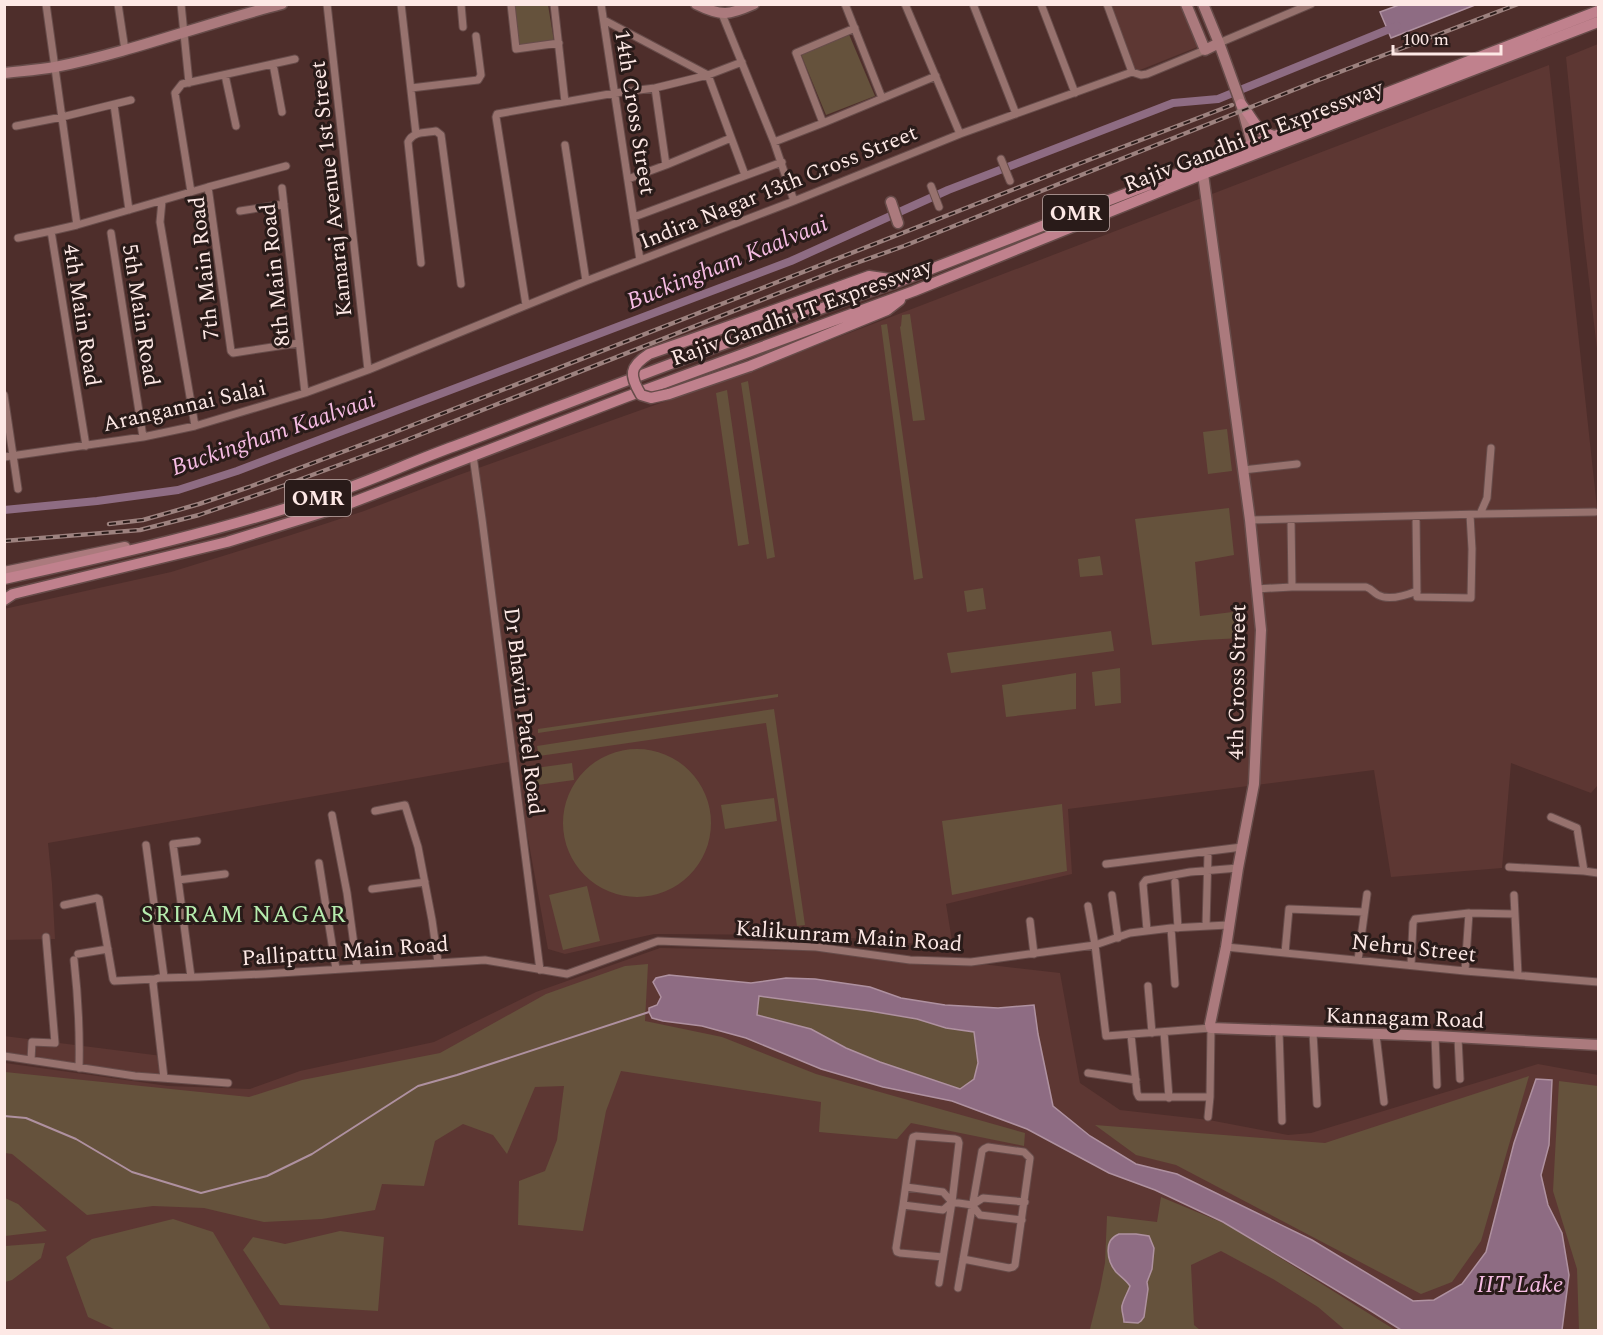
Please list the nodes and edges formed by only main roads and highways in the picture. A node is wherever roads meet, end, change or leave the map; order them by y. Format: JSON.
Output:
{"nodes":[{"id":1,"x":1599,"y":11,"type":"edge"},
{"id":2,"x":1599,"y":22,"type":"edge"},
{"id":3,"x":1241,"y":104,"type":"road end"},
{"id":4,"x":1274,"y":136,"type":"junction"},
{"id":5,"x":1253,"y":149,"type":"junction"},
{"id":6,"x":900,"y":281,"type":"junction"},
{"id":7,"x":914,"y":291,"type":"junction"},
{"id":8,"x":145,"y":547,"type":"junction"},
{"id":9,"x":4,"y":579,"type":"edge"},
{"id":10,"x":4,"y":586,"type":"edge"},
{"id":11,"x":4,"y":600,"type":"edge"}],
"edges":[{"from":1,"to":4,"type":"main road","name":"Rajiv Gandhi IT Expressway","number":"OMR"},
{"from":2,"to":5,"type":"main road","name":"Rajiv Gandhi IT Expressway","number":"OMR"},
{"from":3,"to":4,"type":"main road"},
{"from":4,"to":5,"type":"main road","name":"Rajiv Gandhi IT Expressway","number":"OMR"},
{"from":5,"to":6,"type":"main road","name":"Rajiv Gandhi IT Expressway","number":"OMR"},
{"from":5,"to":7,"type":"main road","name":"Rajiv Gandhi IT Expressway","number":"OMR"},
{"from":6,"to":7,"type":"main road","bridge":true},
{"from":6,"to":8,"type":"main road","name":"Rajiv Gandhi IT Expressway","number":"OMR"},
{"from":7,"to":11,"type":"main road","name":"Rajiv Gandhi IT Expressway","number":"OMR"},
{"from":8,"to":9,"type":"main road","name":"Rajiv Gandhi IT Expressway","number":"OMR"},
{"from":8,"to":10,"type":"main road"}]}
